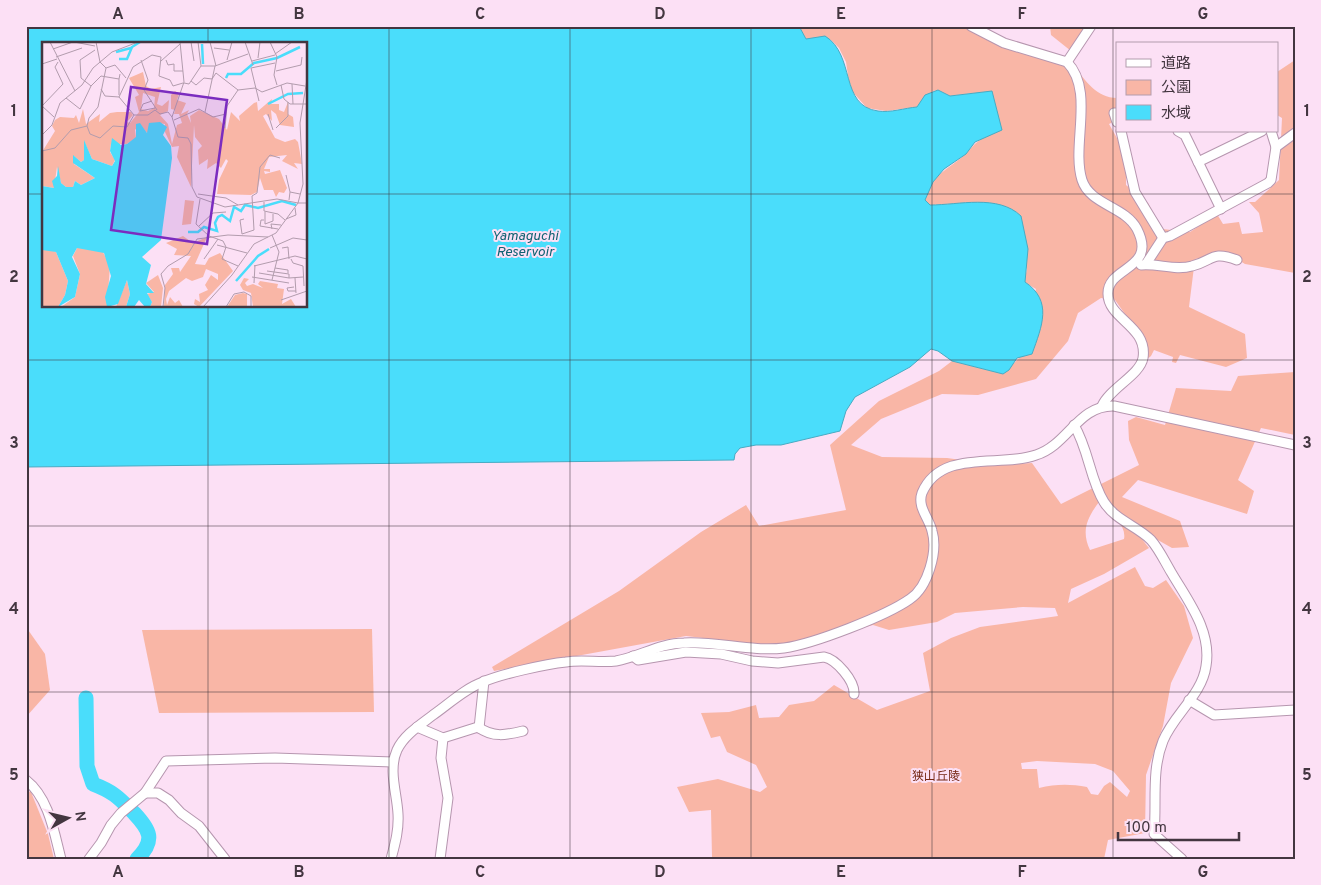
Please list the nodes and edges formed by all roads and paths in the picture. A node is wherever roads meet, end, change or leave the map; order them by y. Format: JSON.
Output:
{"nodes":[{"id":1,"x":971,"y":26,"type":"edge"},
{"id":2,"x":1091,"y":26,"type":"edge"},
{"id":3,"x":1068,"y":62,"type":"junction"},
{"id":4,"x":1121,"y":132,"type":"edge"},
{"id":5,"x":1180,"y":132,"type":"edge"},
{"id":6,"x":1260,"y":132,"type":"edge"},
{"id":7,"x":1271,"y":132,"type":"edge"},
{"id":8,"x":1295,"y":133,"type":"edge"},
{"id":9,"x":1276,"y":147,"type":"junction"},
{"id":10,"x":1198,"y":162,"type":"junction"},
{"id":11,"x":1221,"y":209,"type":"junction"},
{"id":12,"x":1162,"y":238,"type":"junction"},
{"id":13,"x":1237,"y":260,"type":"dead end"},
{"id":14,"x":1146,"y":264,"type":"junction"},
{"id":15,"x":1133,"y":266,"type":"junction"},
{"id":16,"x":1102,"y":406,"type":"junction"},
{"id":17,"x":1074,"y":425,"type":"junction"},
{"id":18,"x":1295,"y":445,"type":"edge"},
{"id":19,"x":633,"y":656,"type":"junction"},
{"id":20,"x":484,"y":681,"type":"junction"},
{"id":21,"x":854,"y":694,"type":"dead end"},
{"id":22,"x":1189,"y":700,"type":"junction"},
{"id":23,"x":1295,"y":710,"type":"edge"},
{"id":24,"x":417,"y":727,"type":"junction"},
{"id":25,"x":480,"y":728,"type":"junction"},
{"id":26,"x":523,"y":731,"type":"dead end"},
{"id":27,"x":443,"y":738,"type":"junction"},
{"id":28,"x":393,"y":762,"type":"junction"},
{"id":29,"x":26,"y":780,"type":"edge"},
{"id":30,"x":145,"y":793,"type":"junction"},
{"id":31,"x":61,"y":859,"type":"edge"},
{"id":32,"x":89,"y":859,"type":"edge"},
{"id":33,"x":225,"y":859,"type":"edge"},
{"id":34,"x":391,"y":859,"type":"edge"},
{"id":35,"x":440,"y":859,"type":"edge"},
{"id":36,"x":1182,"y":859,"type":"edge"}],
"edges":[{"from":1,"to":3,"type":"street"},
{"from":2,"to":3,"type":"street"},
{"from":3,"to":15,"type":"street"},
{"from":4,"to":12,"type":"street"},
{"from":5,"to":10,"type":"street"},
{"from":6,"to":10,"type":"street"},
{"from":7,"to":9,"type":"street"},
{"from":8,"to":9,"type":"street"},
{"from":9,"to":11,"type":"street"},
{"from":10,"to":11,"type":"street"},
{"from":11,"to":12,"type":"street"},
{"from":12,"to":14,"type":"street"},
{"from":13,"to":14,"type":"street"},
{"from":14,"to":15,"type":"street"},
{"from":15,"to":16,"type":"street"},
{"from":16,"to":17,"type":"street"},
{"from":16,"to":18,"type":"street"},
{"from":17,"to":19,"type":"street"},
{"from":17,"to":22,"type":"street"},
{"from":19,"to":20,"type":"street"},
{"from":19,"to":21,"type":"street"},
{"from":20,"to":24,"type":"street"},
{"from":20,"to":25,"type":"street"},
{"from":22,"to":23,"type":"street"},
{"from":22,"to":36,"type":"street"},
{"from":24,"to":27,"type":"street"},
{"from":24,"to":28,"type":"street"},
{"from":25,"to":26,"type":"street"},
{"from":25,"to":27,"type":"street"},
{"from":27,"to":35,"type":"street"},
{"from":28,"to":30,"type":"street"},
{"from":28,"to":34,"type":"street"},
{"from":29,"to":31,"type":"street"},
{"from":30,"to":32,"type":"street"},
{"from":30,"to":33,"type":"street"}]}
